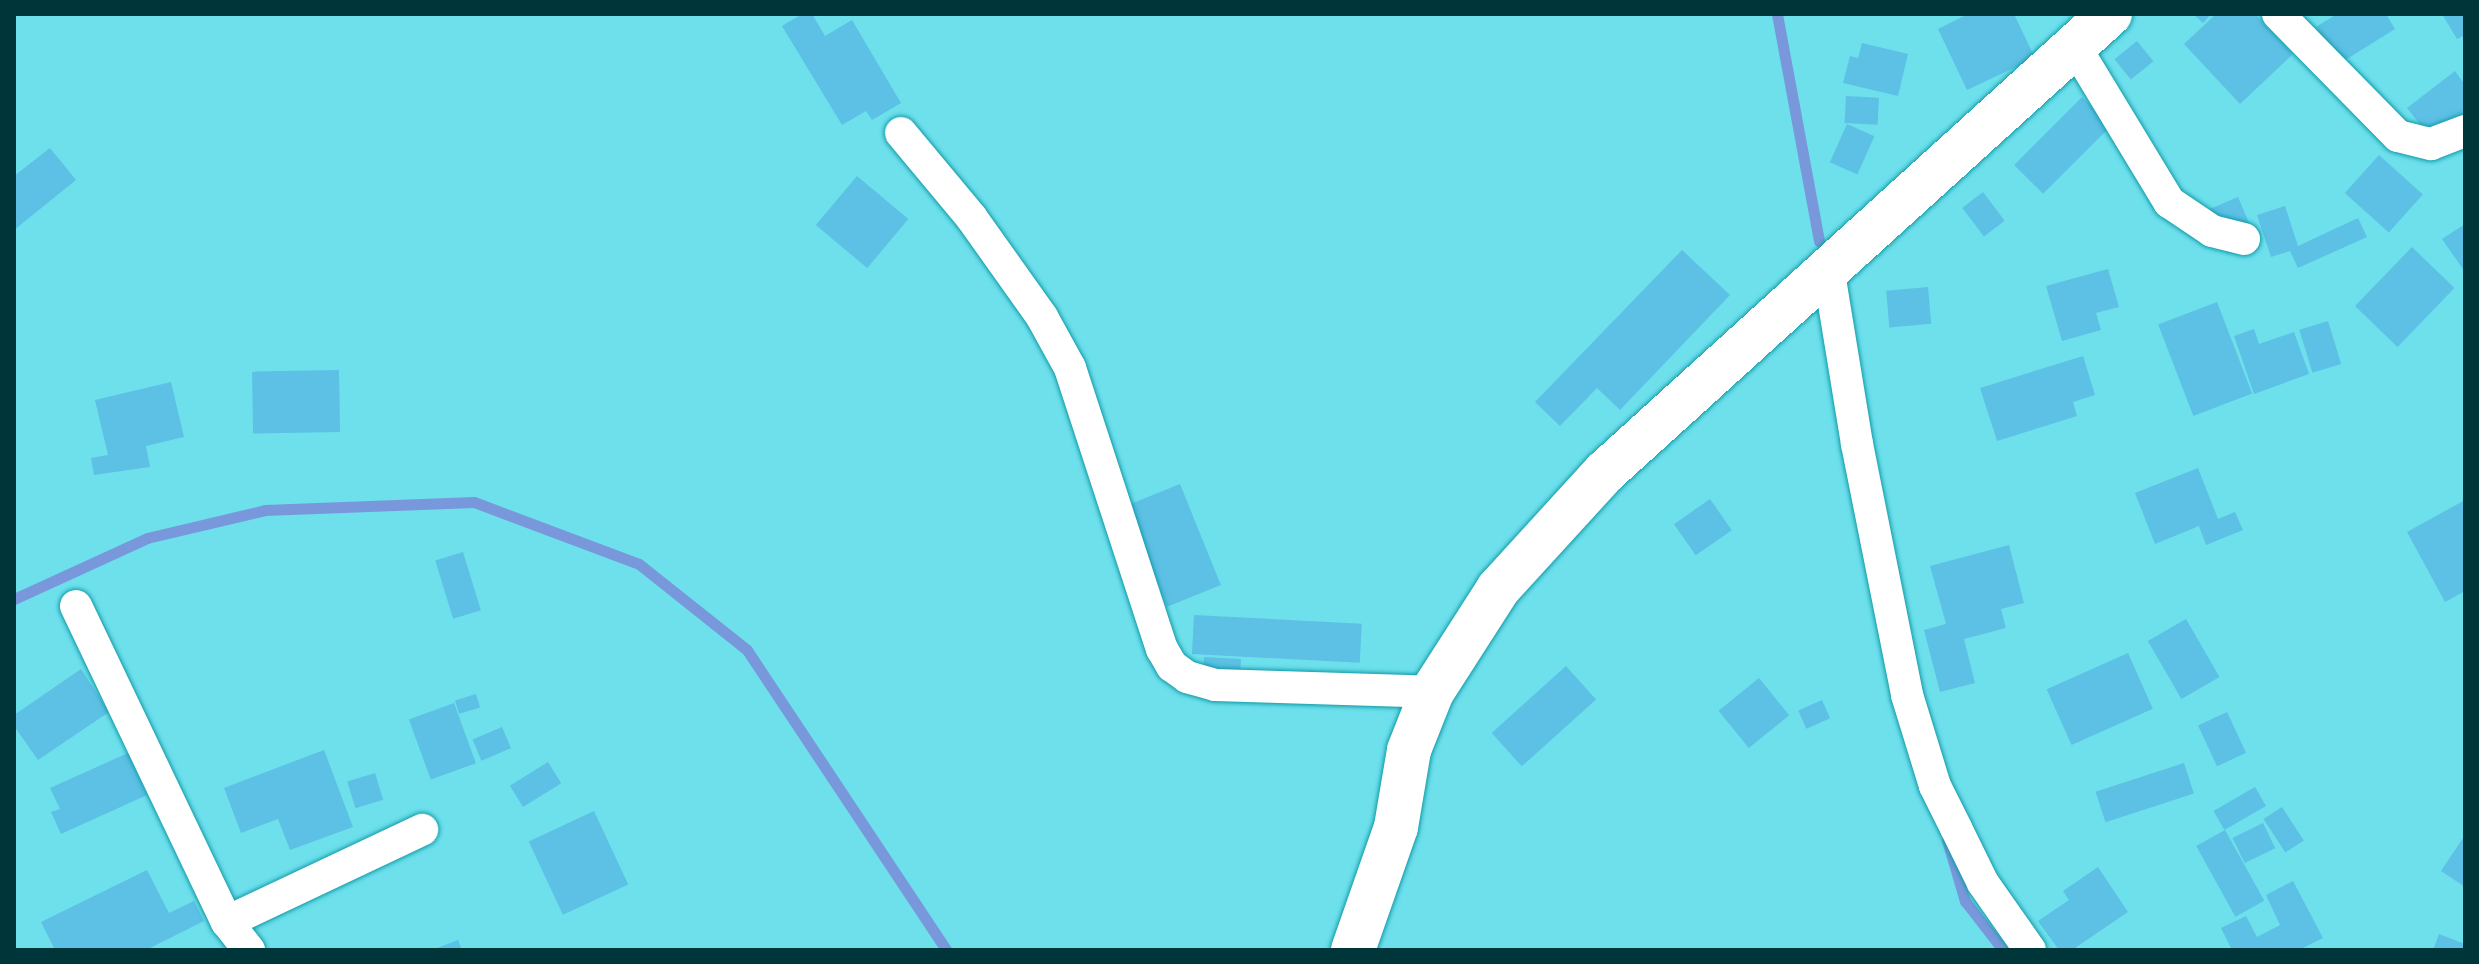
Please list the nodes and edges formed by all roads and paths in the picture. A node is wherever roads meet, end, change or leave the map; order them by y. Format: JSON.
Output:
{"nodes":[{"id":1,"x":2110,"y":14,"type":"edge"},
{"id":2,"x":2278,"y":14,"type":"edge"},
{"id":3,"x":2074,"y":45,"type":"junction"},
{"id":4,"x":2465,"y":131,"type":"edge"},
{"id":5,"x":901,"y":133,"type":"dead end"},
{"id":6,"x":2244,"y":239,"type":"dead end"},
{"id":7,"x":1829,"y":273,"type":"junction"},
{"id":8,"x":76,"y":606,"type":"dead end"},
{"id":9,"x":1432,"y":692,"type":"junction"},
{"id":10,"x":422,"y":830,"type":"dead end"},
{"id":11,"x":227,"y":922,"type":"junction"},
{"id":12,"x":249,"y":950,"type":"edge"},
{"id":13,"x":1353,"y":950,"type":"edge"},
{"id":14,"x":2030,"y":950,"type":"edge"}],
"edges":[{"from":1,"to":3,"type":"main road"},
{"from":2,"to":4,"type":"street"},
{"from":3,"to":6,"type":"street"},
{"from":3,"to":7,"type":"main road"},
{"from":5,"to":9,"type":"street"},
{"from":7,"to":9,"type":"main road"},
{"from":7,"to":14,"type":"street"},
{"from":8,"to":11,"type":"street"},
{"from":9,"to":13,"type":"main road"},
{"from":10,"to":11,"type":"street"},
{"from":11,"to":12,"type":"street"}]}
